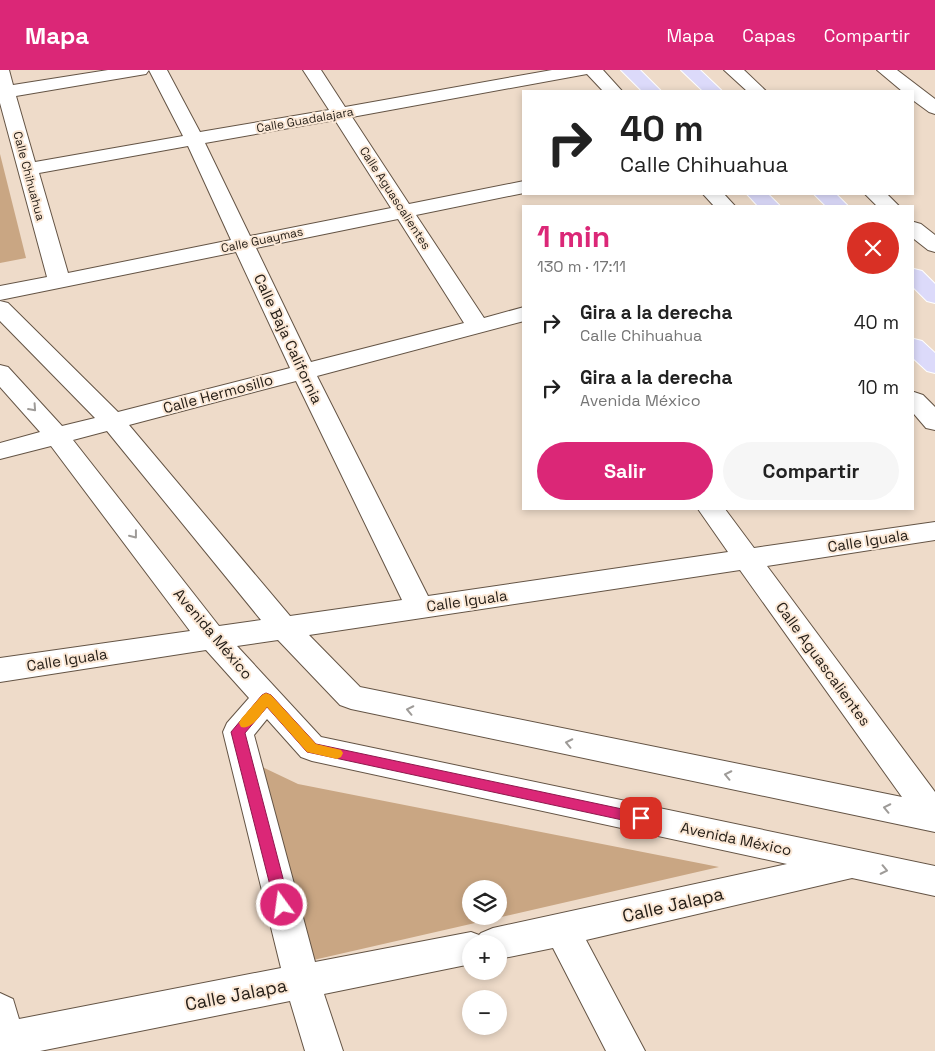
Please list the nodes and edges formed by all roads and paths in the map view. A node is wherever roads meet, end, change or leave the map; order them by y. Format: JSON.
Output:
{"nodes":[{"id":1,"x":0,"y":70,"type":"edge"},
{"id":2,"x":140,"y":70,"type":"edge"},
{"id":3,"x":158,"y":70,"type":"edge"},
{"id":4,"x":312,"y":70,"type":"edge"},
{"id":5,"x":582,"y":70,"type":"edge"},
{"id":6,"x":593,"y":70,"type":"edge"},
{"id":7,"x":630,"y":70,"type":"edge"},
{"id":8,"x":690,"y":70,"type":"edge"},
{"id":9,"x":733,"y":70,"type":"edge"},
{"id":10,"x":886,"y":70,"type":"edge"},
{"id":11,"x":612,"y":90,"type":"edge"},
{"id":12,"x":651,"y":90,"type":"edge"},
{"id":13,"x":712,"y":90,"type":"edge"},
{"id":14,"x":756,"y":90,"type":"edge"},
{"id":15,"x":912,"y":90,"type":"edge"},
{"id":16,"x":6,"y":92,"type":"junction"},
{"id":17,"x":340,"y":113,"type":"junction"},
{"id":18,"x":194,"y":139,"type":"junction"},
{"id":19,"x":27,"y":169,"type":"junction"},
{"id":20,"x":522,"y":187,"type":"edge"},
{"id":21,"x":714,"y":195,"type":"edge"},
{"id":22,"x":758,"y":195,"type":"edge"},
{"id":23,"x":825,"y":195,"type":"edge"},
{"id":24,"x":876,"y":195,"type":"edge"},
{"id":25,"x":725,"y":205,"type":"edge"},
{"id":26,"x":769,"y":205,"type":"edge"},
{"id":27,"x":837,"y":205,"type":"edge"},
{"id":28,"x":888,"y":205,"type":"edge"},
{"id":29,"x":404,"y":211,"type":"junction"},
{"id":30,"x":243,"y":244,"type":"junction"},
{"id":31,"x":914,"y":276,"type":"edge"},
{"id":32,"x":59,"y":281,"type":"junction"},
{"id":33,"x":0,"y":293,"type":"edge"},
{"id":34,"x":935,"y":296,"type":"edge"},
{"id":35,"x":0,"y":308,"type":"edge"},
{"id":36,"x":522,"y":315,"type":"edge"},
{"id":37,"x":478,"y":326,"type":"junction"},
{"id":38,"x":914,"y":346,"type":"edge"},
{"id":39,"x":935,"y":366,"type":"edge"},
{"id":40,"x":0,"y":372,"type":"edge"},
{"id":41,"x":303,"y":372,"type":"junction"},
{"id":42,"x":914,"y":400,"type":"edge"},
{"id":43,"x":112,"y":422,"type":"junction"},
{"id":44,"x":935,"y":422,"type":"edge"},
{"id":45,"x":58,"y":436,"type":"junction"},
{"id":46,"x":0,"y":451,"type":"edge"},
{"id":47,"x":712,"y":510,"type":"edge"},
{"id":48,"x":935,"y":531,"type":"edge"},
{"id":49,"x":748,"y":559,"type":"junction"},
{"id":50,"x":420,"y":608,"type":"junction"},
{"id":51,"x":284,"y":628,"type":"junction"},
{"id":52,"x":213,"y":639,"type":"junction"},
{"id":53,"x":0,"y":670,"type":"edge"},
{"id":54,"x":266,"y":698,"type":"junction"},
{"id":55,"x":935,"y":818,"type":"edge"},
{"id":56,"x":853,"y":864,"type":"junction"},
{"id":57,"x":935,"y":881,"type":"edge"},
{"id":58,"x":562,"y":930,"type":"junction"},
{"id":59,"x":507,"y":941,"type":"edge"},
{"id":60,"x":462,"y":950,"type":"edge"},
{"id":61,"x":302,"y":981,"type":"junction"},
{"id":62,"x":2,"y":1036,"type":"edge"},
{"id":63,"x":324,"y":1051,"type":"edge"},
{"id":64,"x":626,"y":1051,"type":"edge"}],
"edges":[{"from":1,"to":16,"type":"street","name":"Calle Chihuahua"},
{"from":2,"to":16,"type":"street"},
{"from":3,"to":18,"type":"street","name":"Calle Baja California"},
{"from":4,"to":17,"type":"street","name":"Calle Aguascalientes"},
{"from":5,"to":17,"type":"street","name":"Calle Guadalajara"},
{"from":6,"to":11,"type":"street"},
{"from":7,"to":12,"type":"main road"},
{"from":8,"to":13,"type":"main road"},
{"from":9,"to":14,"type":"street"},
{"from":10,"to":15,"type":"street"},
{"from":16,"to":19,"type":"street","name":"Calle Chihuahua"},
{"from":17,"to":18,"type":"street","name":"Calle Guadalajara"},
{"from":17,"to":29,"type":"street","name":"Calle Aguascalientes"},
{"from":18,"to":19,"type":"street","name":"Calle Guadalajara"},
{"from":18,"to":30,"type":"street","name":"Calle Baja California"},
{"from":19,"to":32,"type":"street","name":"Calle Chihuahua"},
{"from":20,"to":29,"type":"street","name":"Calle Guaymas"},
{"from":21,"to":25,"type":"street"},
{"from":22,"to":26,"type":"main road"},
{"from":23,"to":27,"type":"main road"},
{"from":24,"to":28,"type":"street"},
{"from":29,"to":30,"type":"street","name":"Calle Guaymas"},
{"from":29,"to":37,"type":"street","name":"Calle Aguascalientes"},
{"from":30,"to":32,"type":"street","name":"Calle Guaymas"},
{"from":30,"to":41,"type":"street","name":"Calle Baja California"},
{"from":31,"to":34,"type":"main road"},
{"from":32,"to":33,"type":"street","name":"Calle Guaymas"},
{"from":35,"to":43,"type":"street"},
{"from":36,"to":37,"type":"street","name":"Calle Hermosillo"},
{"from":37,"to":41,"type":"street","name":"Calle Hermosillo"},
{"from":38,"to":39,"type":"main road"},
{"from":40,"to":45,"type":"street","name":"Avenida México","one_way":true},
{"from":41,"to":43,"type":"street","name":"Calle Hermosillo"},
{"from":41,"to":50,"type":"street","name":"Calle Baja California"},
{"from":42,"to":44,"type":"street"},
{"from":43,"to":45,"type":"street","name":"Calle Hermosillo"},
{"from":43,"to":51,"type":"street"},
{"from":45,"to":46,"type":"street","name":"Calle Hermosillo"},
{"from":45,"to":52,"type":"street","name":"Avenida México","one_way":true},
{"from":47,"to":49,"type":"street","name":"Calle Aguascalientes"},
{"from":48,"to":49,"type":"street","name":"Calle Iguala"},
{"from":49,"to":50,"type":"street","name":"Calle Iguala"},
{"from":49,"to":55,"type":"street","name":"Calle Aguascalientes"},
{"from":50,"to":51,"type":"street","name":"Calle Iguala"},
{"from":51,"to":52,"type":"street","name":"Calle Iguala"},
{"from":55,"to":51,"type":"street","one_way":true},
{"from":52,"to":53,"type":"street","name":"Calle Iguala"},
{"from":52,"to":54,"type":"street","name":"Avenida México"},
{"from":54,"to":56,"type":"street","name":"Avenida México"},
{"from":54,"to":61,"type":"street"},
{"from":56,"to":57,"type":"street","name":"Avenida México","one_way":true},
{"from":56,"to":58,"type":"street","name":"Calle Jalapa"},
{"from":58,"to":59,"type":"street","name":"Calle Jalapa"},
{"from":58,"to":64,"type":"street"},
{"from":60,"to":61,"type":"street","name":"Calle Jalapa"},
{"from":61,"to":62,"type":"street","name":"Calle Jalapa"},
{"from":61,"to":63,"type":"street"}]}
